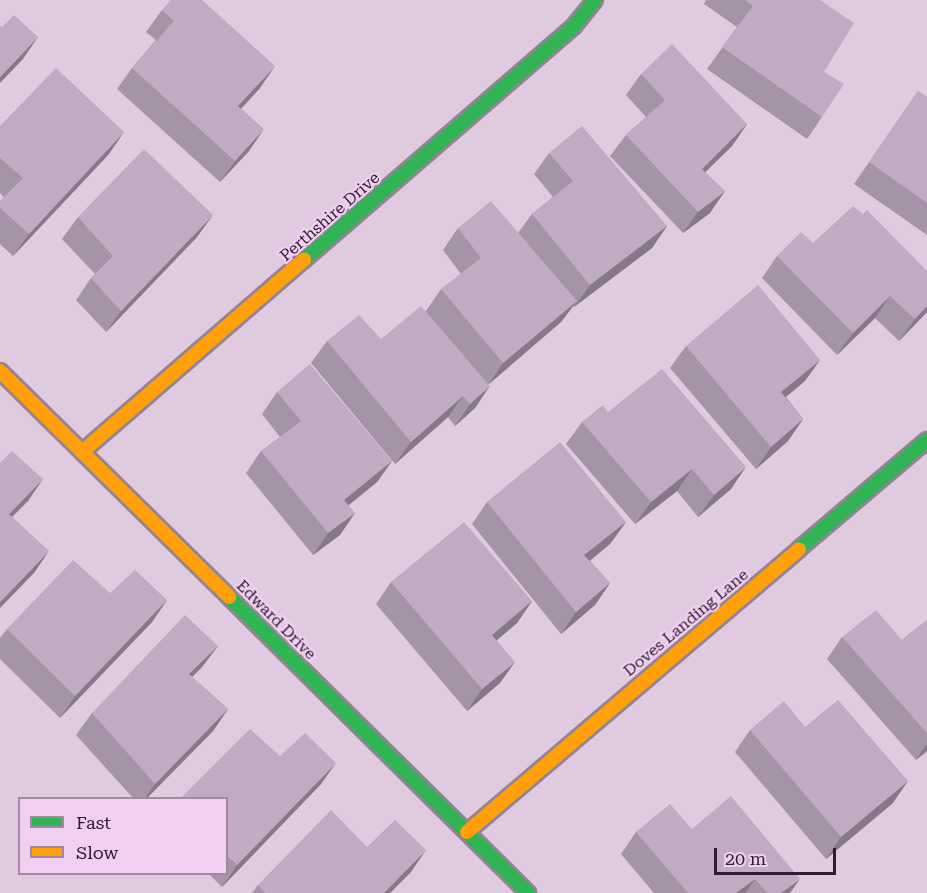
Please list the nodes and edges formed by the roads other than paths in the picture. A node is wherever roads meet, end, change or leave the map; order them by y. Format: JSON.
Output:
{"nodes":[{"id":1,"x":595,"y":0,"type":"edge"},
{"id":2,"x":0,"y":371,"type":"edge"},
{"id":3,"x":927,"y":440,"type":"edge"},
{"id":4,"x":82,"y":452,"type":"junction"},
{"id":5,"x":466,"y":832,"type":"junction"},
{"id":6,"x":528,"y":893,"type":"edge"}],
"edges":[{"from":1,"to":4,"type":"street","name":"Perthshire Drive"},
{"from":2,"to":4,"type":"street","name":"Edward Drive"},
{"from":3,"to":5,"type":"street","name":"Doves Landing Lane"},
{"from":4,"to":5,"type":"street","name":"Edward Drive"},
{"from":5,"to":6,"type":"street","name":"Edward Drive"}]}
